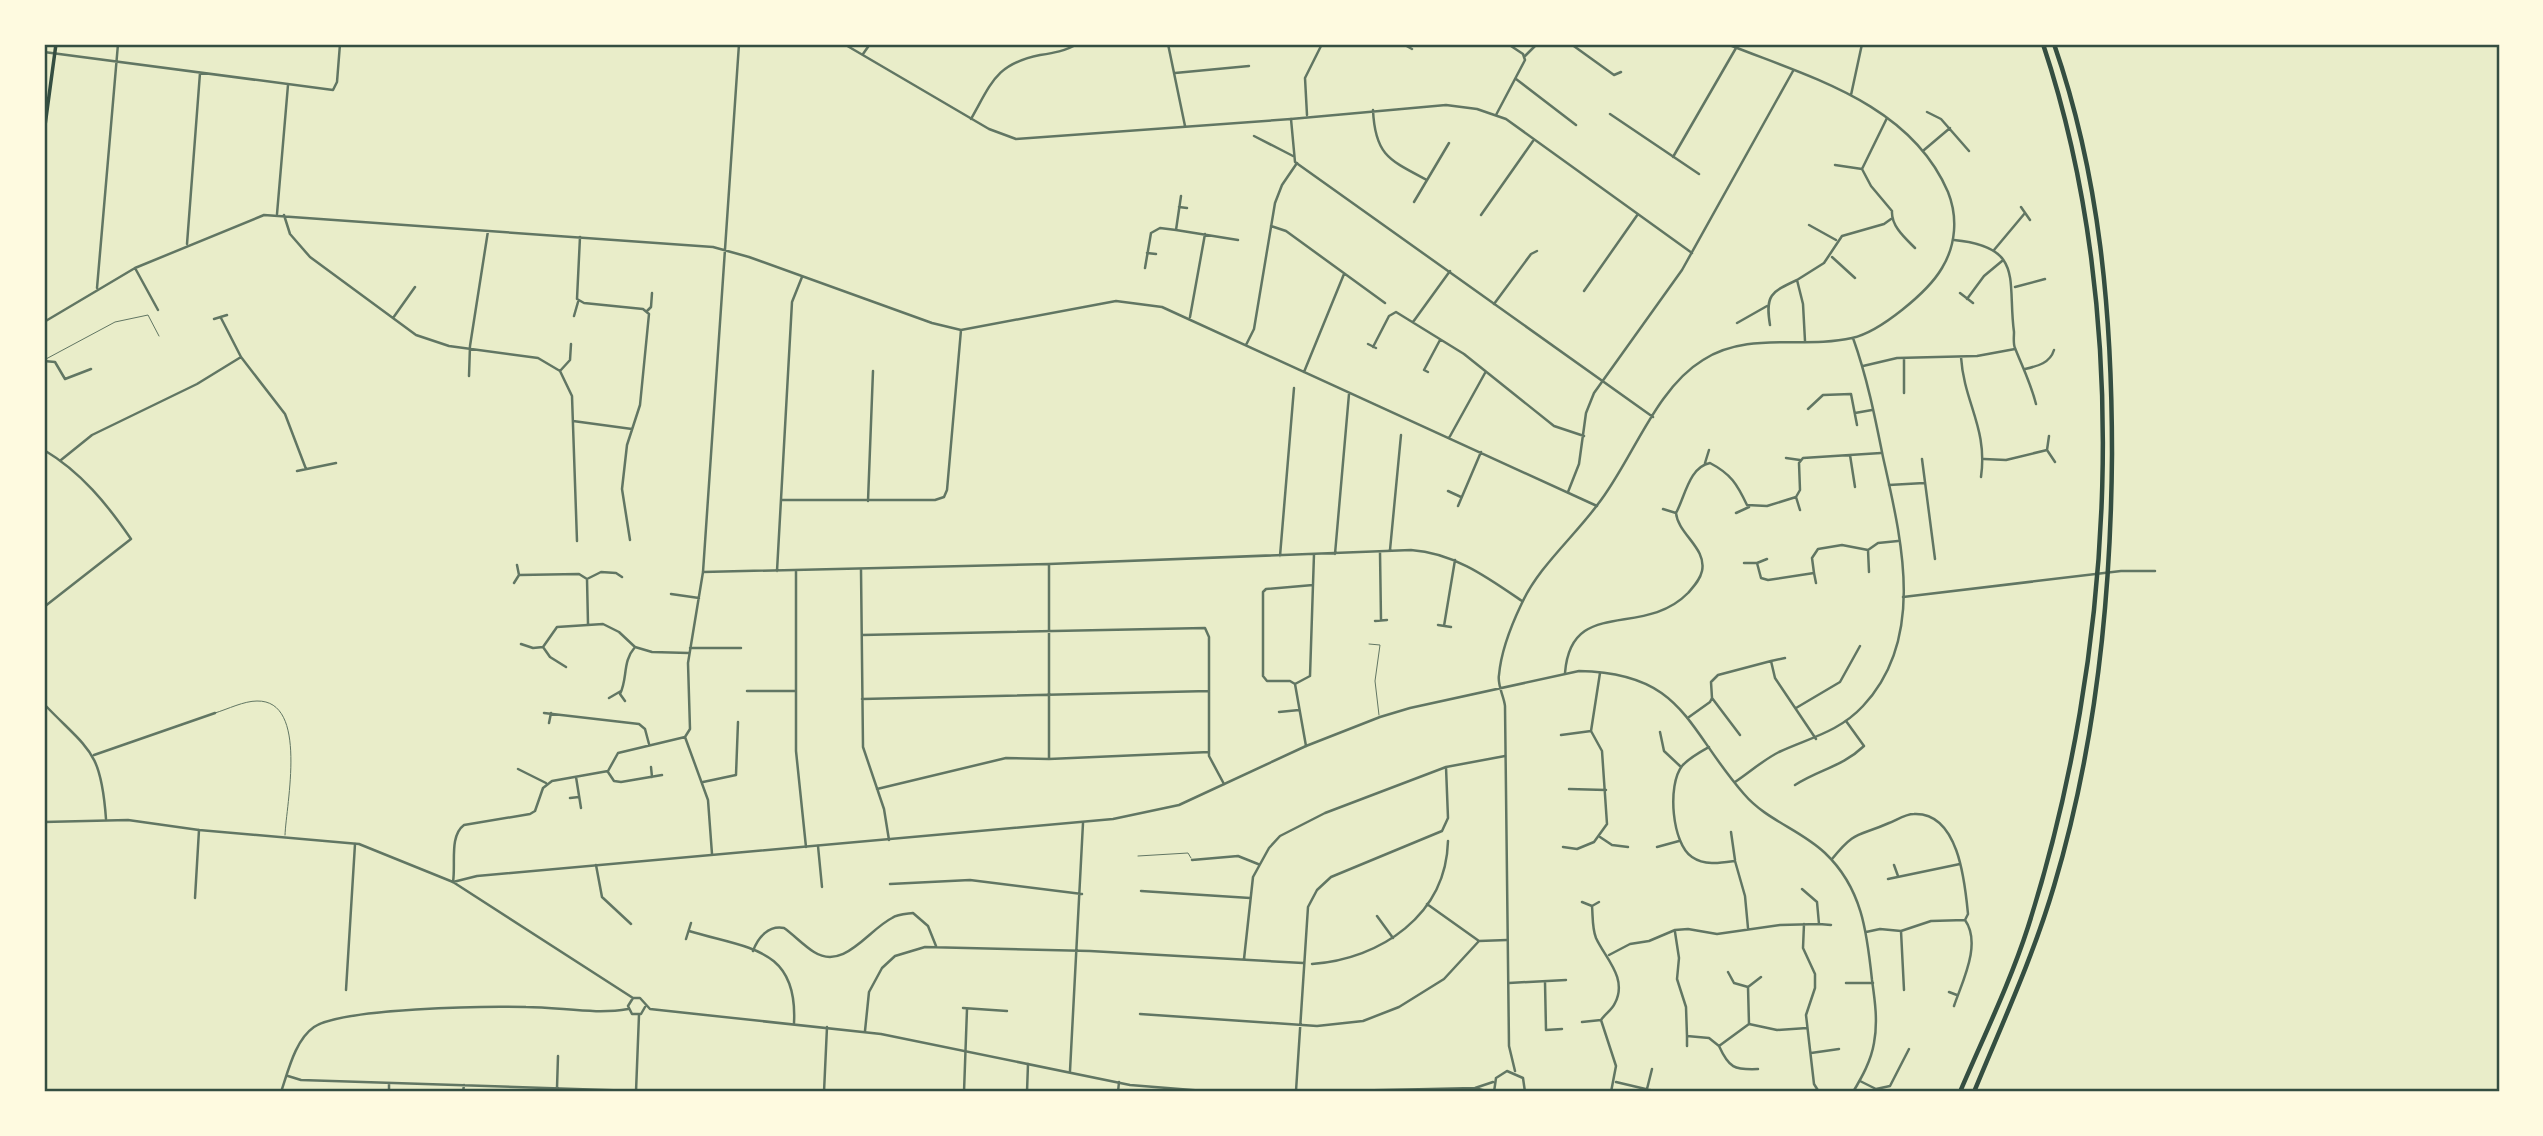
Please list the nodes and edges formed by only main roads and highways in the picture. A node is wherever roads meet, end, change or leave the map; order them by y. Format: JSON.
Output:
{"nodes":[{"id":1,"x":56,"y":44,"type":"edge"},
{"id":2,"x":2043,"y":44,"type":"edge"},
{"id":3,"x":2054,"y":44,"type":"edge"},
{"id":4,"x":44,"y":133,"type":"edge"},
{"id":5,"x":1960,"y":1092,"type":"edge"},
{"id":6,"x":1973,"y":1092,"type":"edge"}],
"edges":[{"from":1,"to":4,"type":"main road"},
{"from":2,"to":5,"type":"highway"},
{"from":3,"to":6,"type":"highway"}]}
